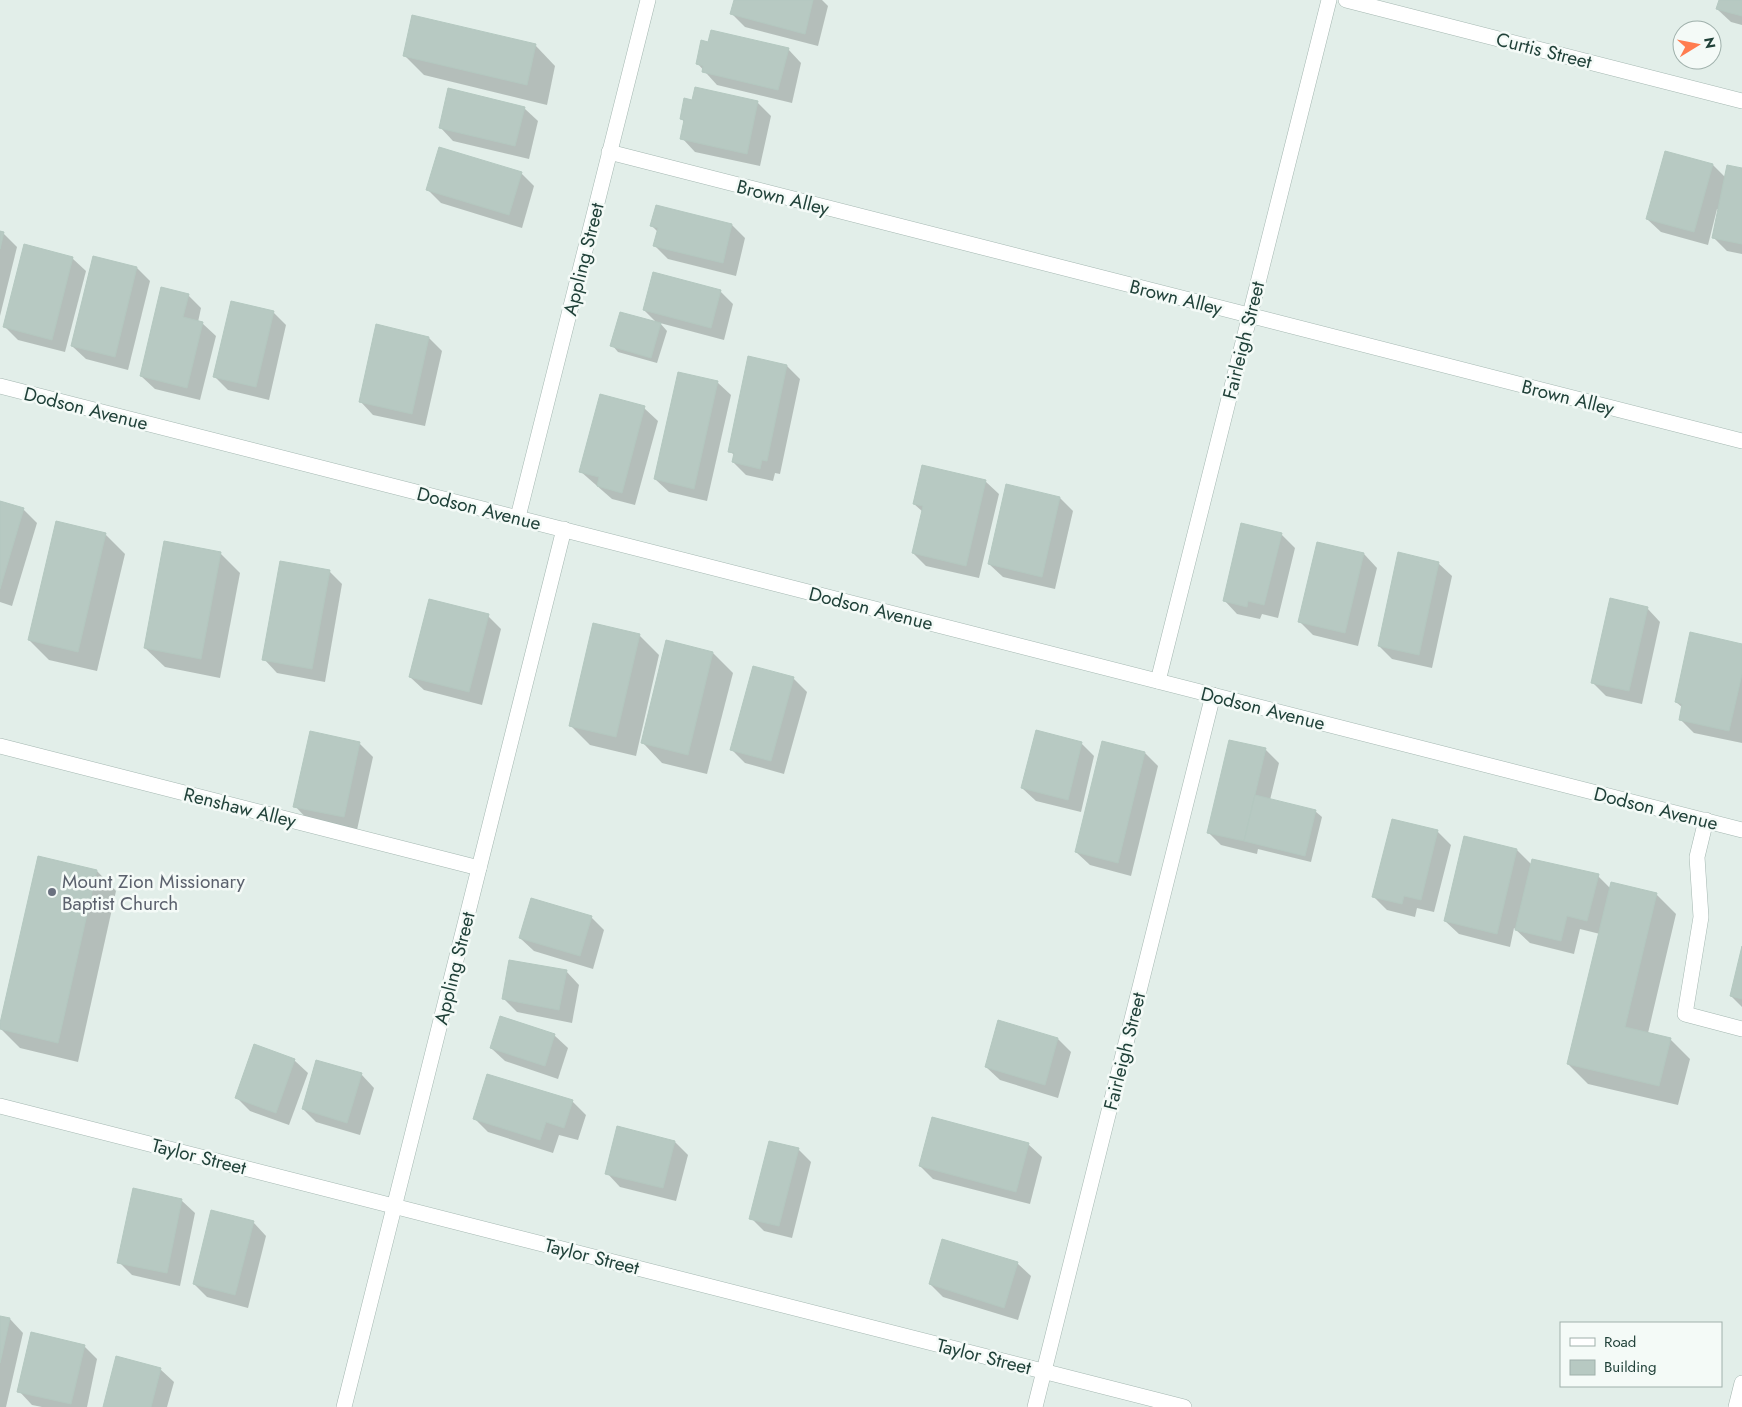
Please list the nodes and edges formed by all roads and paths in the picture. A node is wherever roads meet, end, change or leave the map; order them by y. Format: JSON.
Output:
{"nodes":[{"id":1,"x":648,"y":0,"type":"edge"},
{"id":2,"x":1329,"y":0,"type":"edge"},
{"id":3,"x":1346,"y":0,"type":"edge"},
{"id":4,"x":1742,"y":101,"type":"edge"},
{"id":5,"x":609,"y":152,"type":"junction"},
{"id":6,"x":1249,"y":316,"type":"junction"},
{"id":7,"x":0,"y":386,"type":"edge"},
{"id":8,"x":1742,"y":442,"type":"edge"},
{"id":9,"x":518,"y":518,"type":"junction"},
{"id":10,"x":564,"y":529,"type":"junction"},
{"id":11,"x":1158,"y":681,"type":"junction"},
{"id":12,"x":1213,"y":695,"type":"junction"},
{"id":13,"x":0,"y":746,"type":"edge"},
{"id":14,"x":1706,"y":820,"type":"junction"},
{"id":15,"x":1742,"y":830,"type":"edge"},
{"id":16,"x":479,"y":868,"type":"junction"},
{"id":17,"x":1742,"y":1029,"type":"edge"},
{"id":18,"x":0,"y":1106,"type":"edge"},
{"id":19,"x":394,"y":1206,"type":"junction"},
{"id":20,"x":1044,"y":1371,"type":"junction"},
{"id":21,"x":1742,"y":1383,"type":"edge"},
{"id":22,"x":344,"y":1407,"type":"edge"},
{"id":23,"x":1035,"y":1407,"type":"edge"},
{"id":24,"x":1184,"y":1407,"type":"edge"},
{"id":25,"x":1736,"y":1407,"type":"edge"}],
"edges":[{"from":1,"to":5,"type":"street","name":"Appling Street"},
{"from":2,"to":6,"type":"street","name":"Fairleigh Street"},
{"from":3,"to":4,"type":"street","name":"Curtis Street"},
{"from":5,"to":6,"type":"street","name":"Brown Alley"},
{"from":5,"to":9,"type":"street","name":"Appling Street"},
{"from":6,"to":8,"type":"street","name":"Brown Alley"},
{"from":6,"to":11,"type":"street","name":"Fairleigh Street"},
{"from":7,"to":9,"type":"street","name":"Dodson Avenue"},
{"from":9,"to":10,"type":"street","name":"Dodson Avenue"},
{"from":10,"to":11,"type":"street","name":"Dodson Avenue"},
{"from":10,"to":16,"type":"street","name":"Appling Street"},
{"from":11,"to":12,"type":"street","name":"Dodson Avenue"},
{"from":12,"to":14,"type":"street","name":"Dodson Avenue"},
{"from":12,"to":20,"type":"street","name":"Fairleigh Street"},
{"from":13,"to":16,"type":"street","name":"Renshaw Alley"},
{"from":14,"to":15,"type":"street","name":"Dodson Avenue"},
{"from":14,"to":17,"type":"street"},
{"from":16,"to":19,"type":"street","name":"Appling Street"},
{"from":18,"to":19,"type":"street","name":"Taylor Street"},
{"from":19,"to":20,"type":"street","name":"Taylor Street"},
{"from":19,"to":22,"type":"street","name":"Appling Street"},
{"from":20,"to":23,"type":"street","name":"Fairleigh Street"},
{"from":20,"to":24,"type":"street","name":"Taylor Street"},
{"from":21,"to":25,"type":"street"}]}
